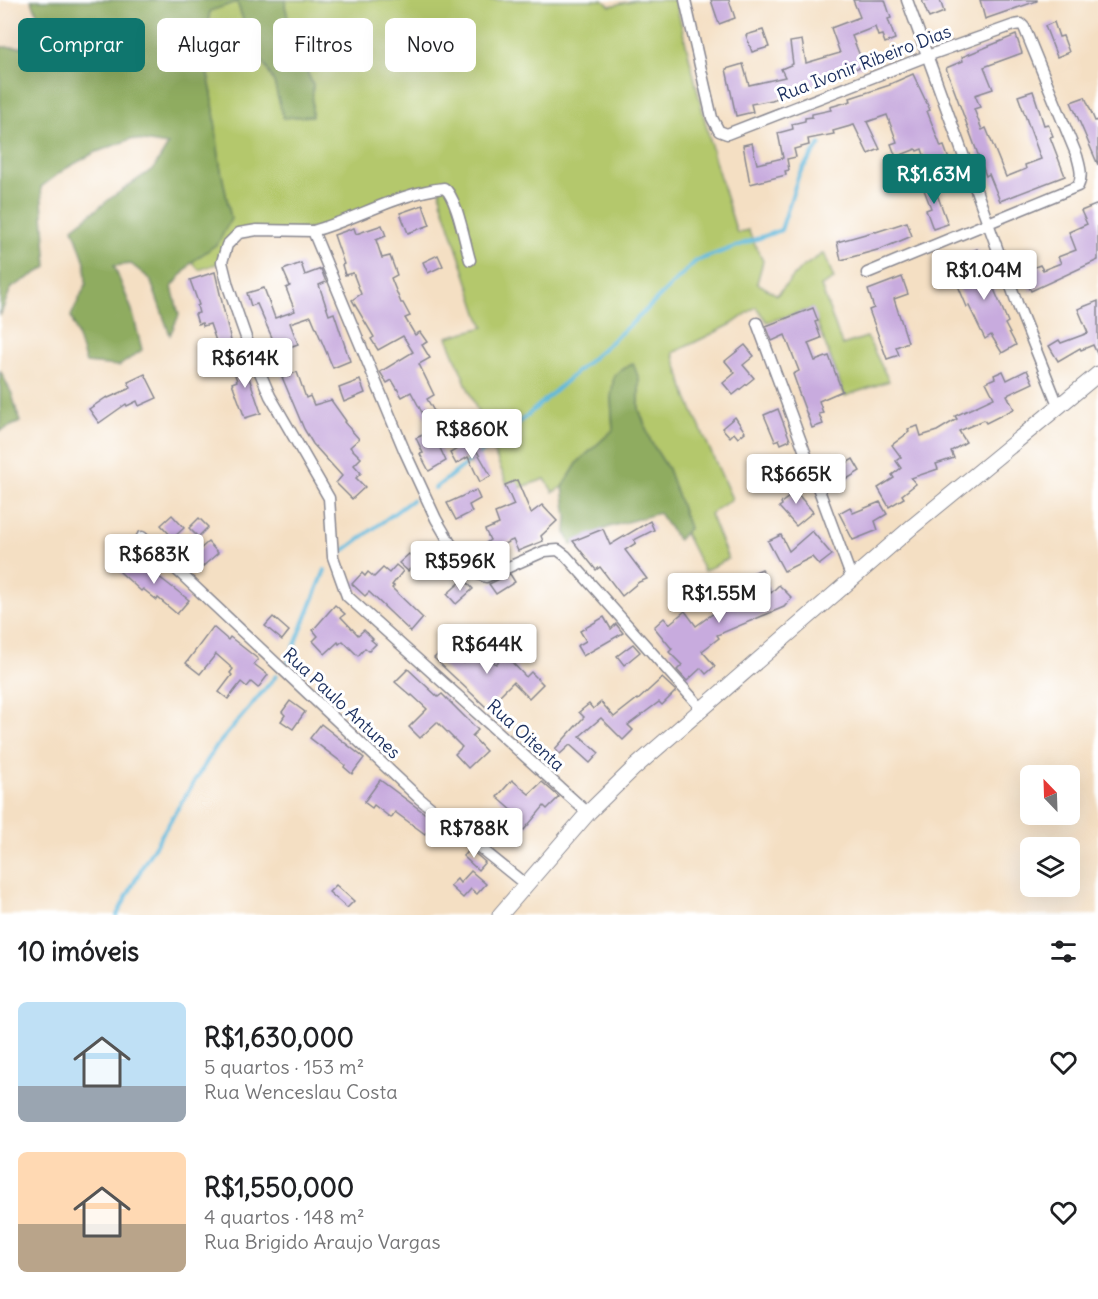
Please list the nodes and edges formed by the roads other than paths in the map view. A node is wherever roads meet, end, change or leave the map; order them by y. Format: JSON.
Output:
{"nodes":[{"id":1,"x":685,"y":0,"type":"edge"},
{"id":2,"x":907,"y":0,"type":"edge"},
{"id":3,"x":927,"y":56,"type":"junction"},
{"id":4,"x":989,"y":224,"type":"junction"},
{"id":5,"x":313,"y":231,"type":"junction"},
{"id":6,"x":470,"y":260,"type":"dead end"},
{"id":7,"x":867,"y":273,"type":"dead end"},
{"id":8,"x":757,"y":323,"type":"dead end"},
{"id":9,"x":1098,"y":374,"type":"edge"},
{"id":10,"x":1058,"y":405,"type":"junction"},
{"id":11,"x":142,"y":537,"type":"dead end"},
{"id":12,"x":852,"y":579,"type":"junction"},
{"id":13,"x":702,"y":709,"type":"junction"},
{"id":14,"x":588,"y":813,"type":"junction"},
{"id":15,"x":526,"y":885,"type":"junction"},
{"id":16,"x":500,"y":915,"type":"edge"}],
"edges":[{"from":1,"to":3,"type":"street","name":"Rua Ivonir Ribeiro Dias"},
{"from":2,"to":3,"type":"street"},
{"from":3,"to":4,"type":"street"},
{"from":3,"to":4,"type":"street","name":"Rua Ivonir Ribeiro Dias"},
{"from":4,"to":7,"type":"street"},
{"from":4,"to":10,"type":"street"},
{"from":5,"to":6,"type":"street"},
{"from":5,"to":13,"type":"street"},
{"from":5,"to":14,"type":"street","name":"Rua Oitenta"},
{"from":8,"to":12,"type":"street"},
{"from":9,"to":10,"type":"main road"},
{"from":10,"to":12,"type":"main road"},
{"from":11,"to":15,"type":"street","name":"Rua Paulo Antunes"},
{"from":12,"to":13,"type":"main road"},
{"from":13,"to":14,"type":"main road"},
{"from":14,"to":15,"type":"main road"},
{"from":15,"to":16,"type":"main road"}]}
